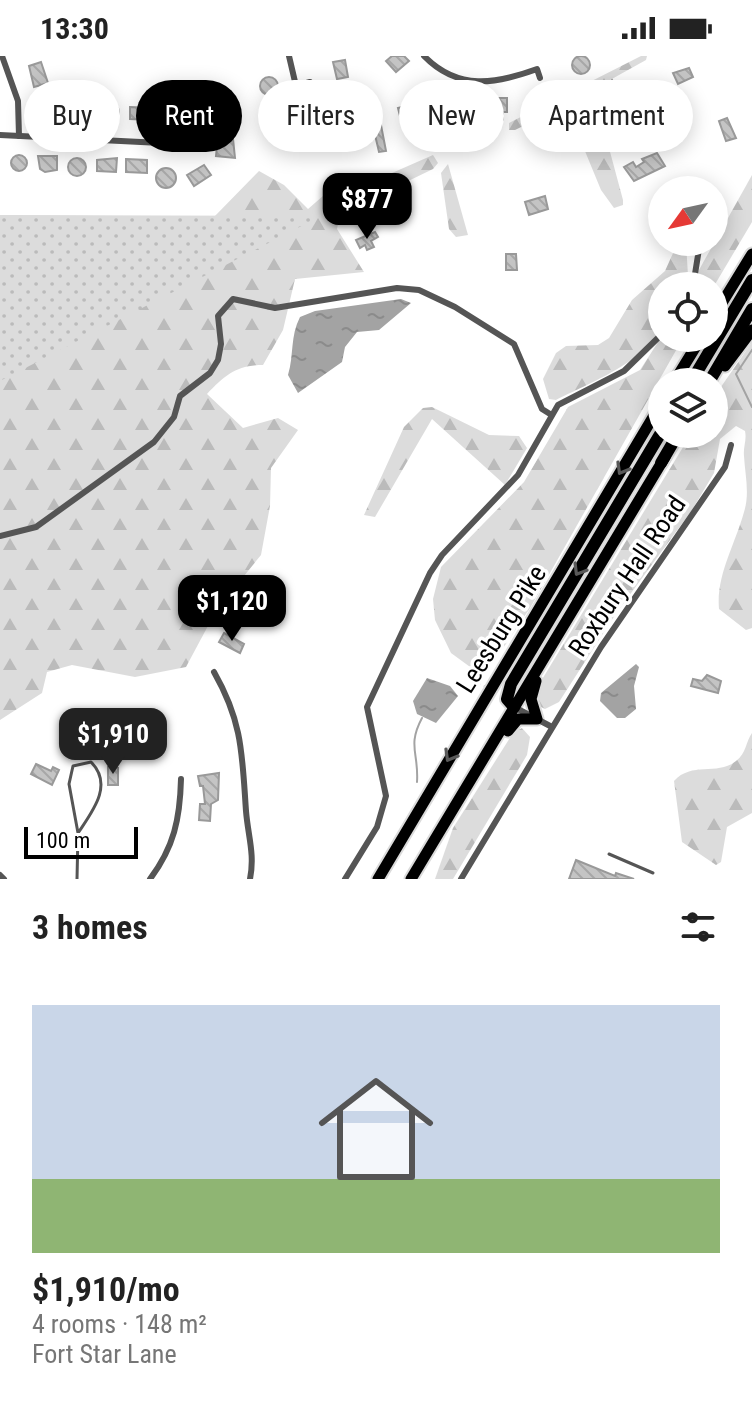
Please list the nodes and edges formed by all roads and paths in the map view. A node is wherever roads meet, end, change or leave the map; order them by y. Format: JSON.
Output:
{"nodes":[{"id":1,"x":2,"y":56,"type":"edge"},
{"id":2,"x":289,"y":56,"type":"edge"},
{"id":3,"x":424,"y":56,"type":"edge"},
{"id":4,"x":540,"y":78,"type":"dead end"},
{"id":5,"x":295,"y":80,"type":"edge"},
{"id":6,"x":0,"y":135,"type":"edge"},
{"id":7,"x":19,"y":136,"type":"junction"},
{"id":8,"x":136,"y":142,"type":"edge"},
{"id":9,"x":752,"y":254,"type":"edge"},
{"id":10,"x":752,"y":280,"type":"edge"},
{"id":11,"x":728,"y":293,"type":"edge"},
{"id":12,"x":752,"y":309,"type":"edge"},
{"id":13,"x":752,"y":330,"type":"edge"},
{"id":14,"x":648,"y":348,"type":"edge"},
{"id":15,"x":699,"y":368,"type":"edge"},
{"id":16,"x":719,"y":368,"type":"edge"},
{"id":17,"x":723,"y":368,"type":"edge"},
{"id":18,"x":550,"y":414,"type":"junction"},
{"id":19,"x":648,"y":425,"type":"edge"},
{"id":20,"x":731,"y":445,"type":"dead end"},
{"id":21,"x":652,"y":448,"type":"edge"},
{"id":22,"x":671,"y":448,"type":"edge"},
{"id":23,"x":661,"y":463,"type":"joint"},
{"id":24,"x":0,"y":536,"type":"edge"},
{"id":25,"x":544,"y":658,"type":"junction"},
{"id":26,"x":214,"y":672,"type":"dead end"},
{"id":27,"x":474,"y":679,"type":"dead end"},
{"id":28,"x":489,"y":689,"type":"junction"},
{"id":29,"x":514,"y":707,"type":"junction"},
{"id":30,"x":537,"y":719,"type":"junction"},
{"id":31,"x":552,"y":727,"type":"junction"},
{"id":32,"x":480,"y":766,"type":"junction"},
{"id":33,"x":181,"y":779,"type":"dead end"},
{"id":34,"x":78,"y":833,"type":"junction"},
{"id":35,"x":609,"y":854,"type":"dead end"},
{"id":36,"x":653,"y":873,"type":"dead end"},
{"id":37,"x":77,"y":879,"type":"edge"},
{"id":38,"x":150,"y":879,"type":"edge"},
{"id":39,"x":250,"y":879,"type":"edge"},
{"id":40,"x":345,"y":879,"type":"edge"},
{"id":41,"x":378,"y":879,"type":"edge"},
{"id":42,"x":411,"y":879,"type":"edge"},
{"id":43,"x":461,"y":879,"type":"edge"}],
"edges":[{"from":1,"to":7,"type":"street"},
{"from":2,"to":5,"type":"street"},
{"from":3,"to":4,"type":"street"},
{"from":6,"to":7,"type":"street"},
{"from":7,"to":8,"type":"street"},
{"from":9,"to":11,"type":"highway"},
{"from":10,"to":15,"type":"highway"},
{"from":12,"to":16,"type":"highway"},
{"from":13,"to":17,"type":"highway"},
{"from":14,"to":18,"type":"street"},
{"from":18,"to":24,"type":"street"},
{"from":18,"to":40,"type":"street"},
{"from":19,"to":28,"type":"highway","name":"Leesburg Pike","one_way":true},
{"from":20,"to":31,"type":"street","name":"Roxbury Hall Road"},
{"from":21,"to":29,"type":"highway","one_way":true},
{"from":22,"to":23,"type":"highway","name":"Leesburg Pike"},
{"from":23,"to":25,"type":"highway","name":"Leesburg Pike"},
{"from":25,"to":29,"type":"highway","name":"Leesburg Pike"},
{"from":25,"to":30,"type":"highway"},
{"from":26,"to":39,"type":"street"},
{"from":27,"to":28,"type":"path"},
{"from":28,"to":41,"type":"highway","name":"Leesburg Pike","one_way":true},
{"from":29,"to":30,"type":"street"},
{"from":29,"to":32,"type":"highway","name":"Leesburg Pike"},
{"from":30,"to":31,"type":"street"},
{"from":30,"to":32,"type":"highway"},
{"from":31,"to":43,"type":"street","name":"Roxbury Hall Road"},
{"from":32,"to":42,"type":"highway","name":"Leesburg Pike"},
{"from":33,"to":38,"type":"street"},
{"from":34,"to":34,"type":"lane"},
{"from":34,"to":37,"type":"lane"},
{"from":35,"to":36,"type":"lane"}]}
